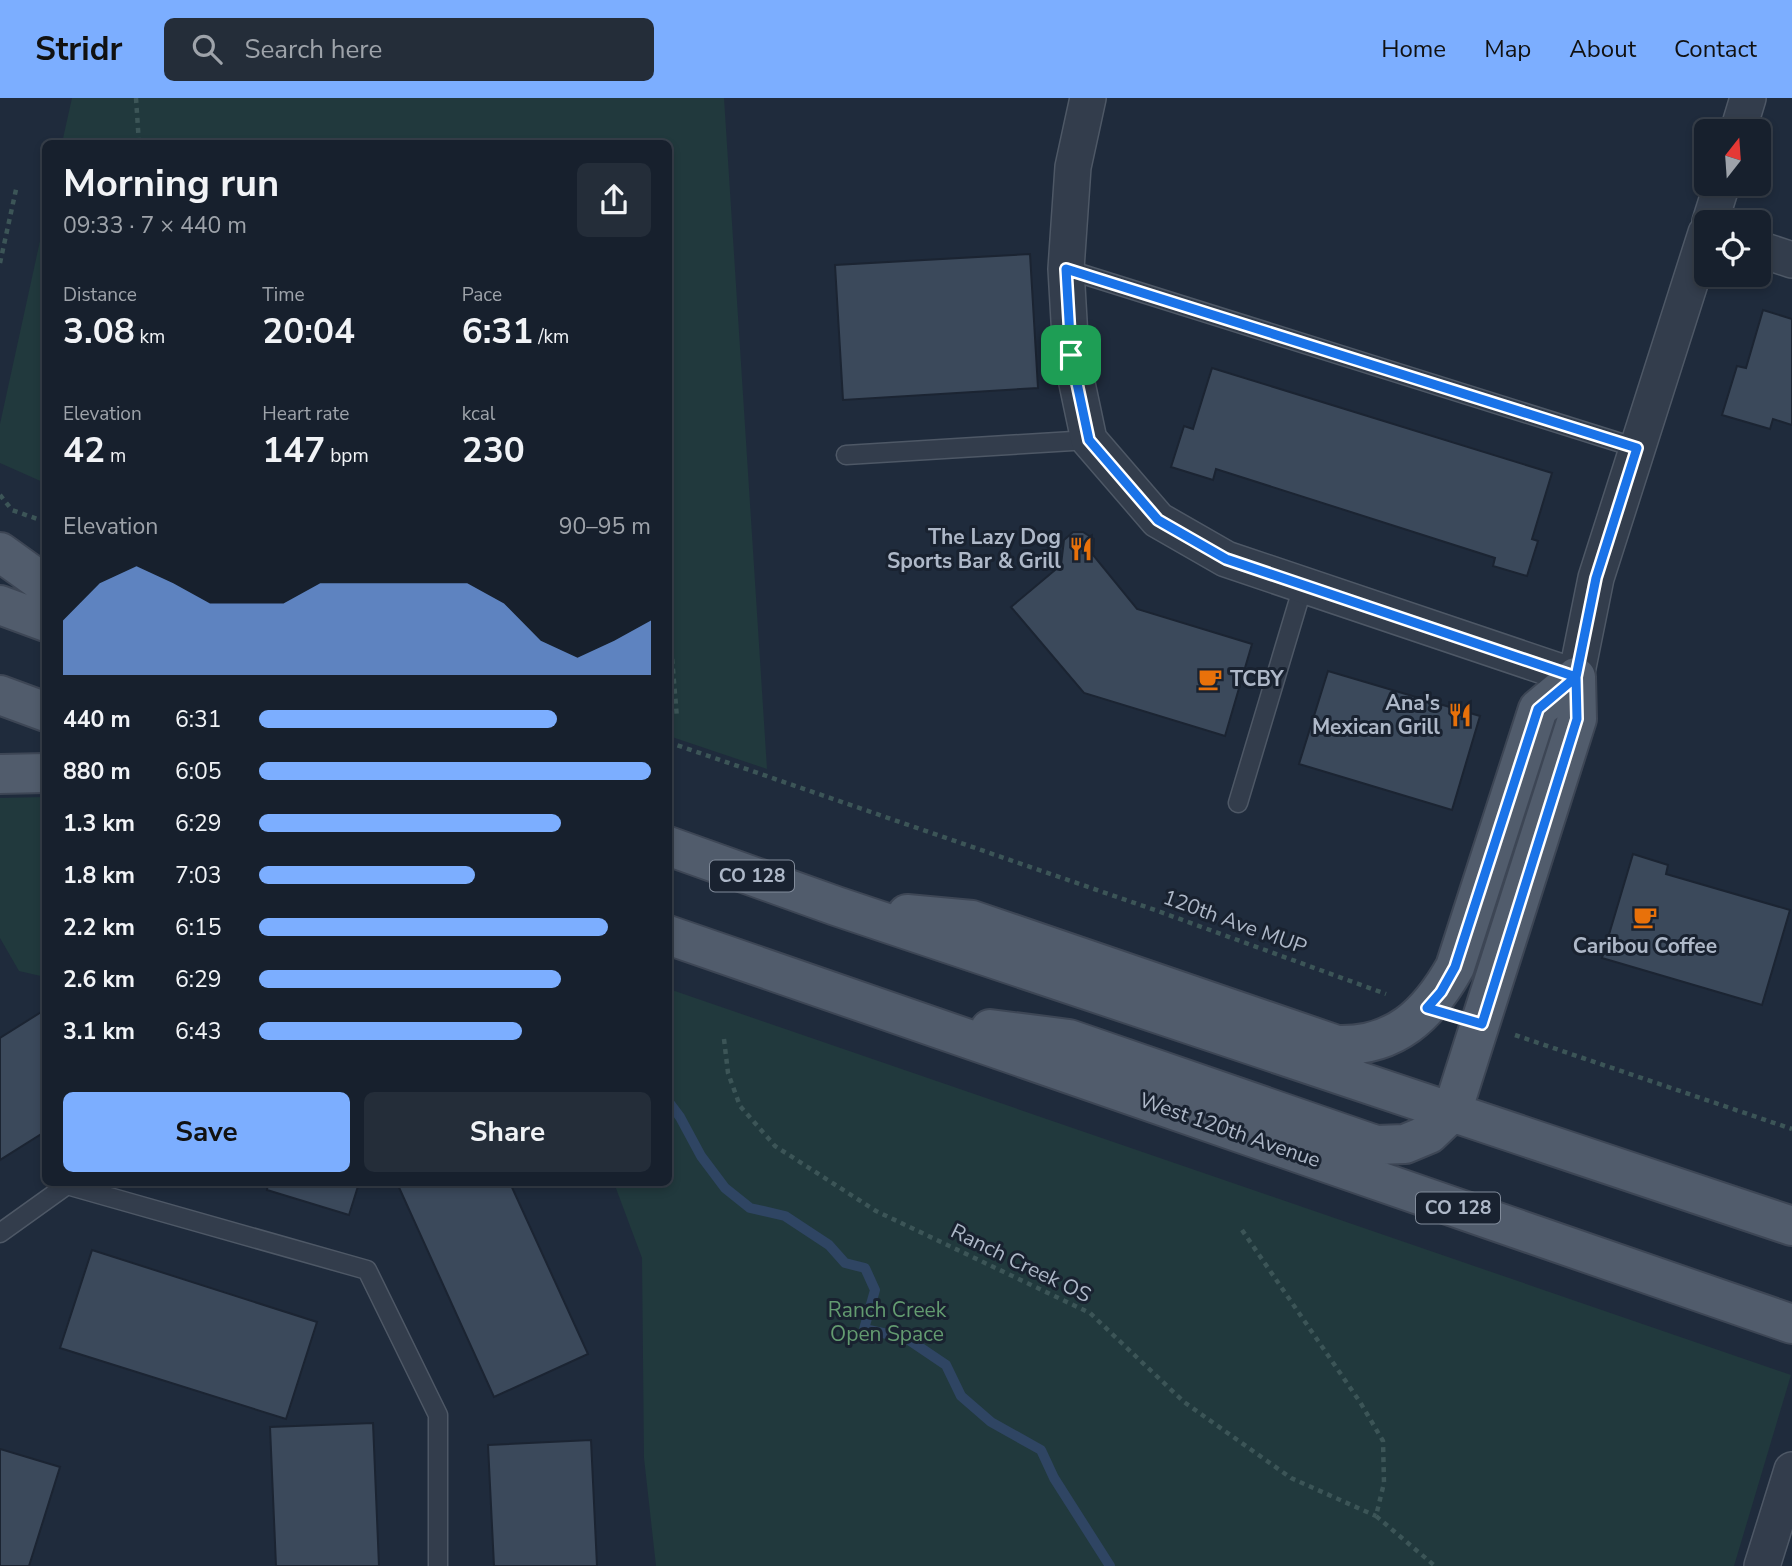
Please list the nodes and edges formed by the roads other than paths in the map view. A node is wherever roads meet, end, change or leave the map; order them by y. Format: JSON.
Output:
{"nodes":[{"id":1,"x":1088,"y":98,"type":"edge"},
{"id":2,"x":1748,"y":98,"type":"edge"},
{"id":3,"x":1742,"y":119,"type":"edge"},
{"id":4,"x":1771,"y":253,"type":"edge"},
{"id":5,"x":1792,"y":260,"type":"edge"},
{"id":6,"x":1066,"y":269,"type":"junction"},
{"id":7,"x":1694,"y":270,"type":"edge"},
{"id":8,"x":1089,"y":440,"type":"junction"},
{"id":9,"x":1637,"y":448,"type":"junction"},
{"id":10,"x":846,"y":455,"type":"dead end"},
{"id":11,"x":0,"y":552,"type":"edge"},
{"id":12,"x":42,"y":582,"type":"edge"},
{"id":13,"x":1303,"y":586,"type":"junction"},
{"id":14,"x":0,"y":605,"type":"edge"},
{"id":15,"x":42,"y":621,"type":"edge"},
{"id":16,"x":1576,"y":677,"type":"junction"},
{"id":17,"x":0,"y":695,"type":"edge"},
{"id":18,"x":42,"y":711,"type":"edge"},
{"id":19,"x":42,"y":773,"type":"edge"},
{"id":20,"x":0,"y":774,"type":"edge"},
{"id":21,"x":1238,"y":803,"type":"dead end"},
{"id":22,"x":672,"y":847,"type":"edge"},
{"id":23,"x":836,"y":906,"type":"junction"},
{"id":24,"x":672,"y":936,"type":"edge"},
{"id":25,"x":672,"y":949,"type":"edge"},
{"id":26,"x":762,"y":968,"type":"junction"},
{"id":27,"x":908,"y":1018,"type":"junction"},
{"id":28,"x":1452,"y":1112,"type":"junction"},
{"id":29,"x":66,"y":1186,"type":"edge"},
{"id":30,"x":71,"y":1186,"type":"edge"},
{"id":31,"x":1792,"y":1226,"type":"edge"},
{"id":32,"x":0,"y":1233,"type":"edge"},
{"id":33,"x":1792,"y":1324,"type":"edge"},
{"id":34,"x":1792,"y":1470,"type":"edge"},
{"id":35,"x":438,"y":1566,"type":"edge"},
{"id":36,"x":1762,"y":1566,"type":"edge"}],
"edges":[{"from":1,"to":6,"type":"street"},
{"from":2,"to":3,"type":"street"},
{"from":4,"to":5,"type":"street"},
{"from":6,"to":8,"type":"street"},
{"from":6,"to":9,"type":"lane"},
{"from":7,"to":9,"type":"street"},
{"from":8,"to":10,"type":"lane"},
{"from":8,"to":13,"type":"street"},
{"from":9,"to":16,"type":"street"},
{"from":11,"to":12,"type":"main road"},
{"from":13,"to":16,"type":"street"},
{"from":13,"to":21,"type":"lane"},
{"from":14,"to":15,"type":"main road"},
{"from":16,"to":23,"type":"main road"},
{"from":16,"to":28,"type":"main road"},
{"from":17,"to":18,"type":"main road"},
{"from":19,"to":20,"type":"main road"},
{"from":22,"to":23,"type":"main road","number":"CO 128"},
{"from":23,"to":28,"type":"main road","number":"CO 128"},
{"from":24,"to":26,"type":"main road","name":"West 120th Avenue","number":"CO 128"},
{"from":25,"to":26,"type":"main road"},
{"from":26,"to":27,"type":"main road","name":"West 120th Avenue","number":"CO 128"},
{"from":27,"to":28,"type":"main road"},
{"from":27,"to":33,"type":"main road","name":"West 120th Avenue","number":"CO 128"},
{"from":28,"to":31,"type":"main road","number":"CO 128"},
{"from":29,"to":32,"type":"lane"},
{"from":30,"to":35,"type":"lane"},
{"from":34,"to":36,"type":"street"}]}
